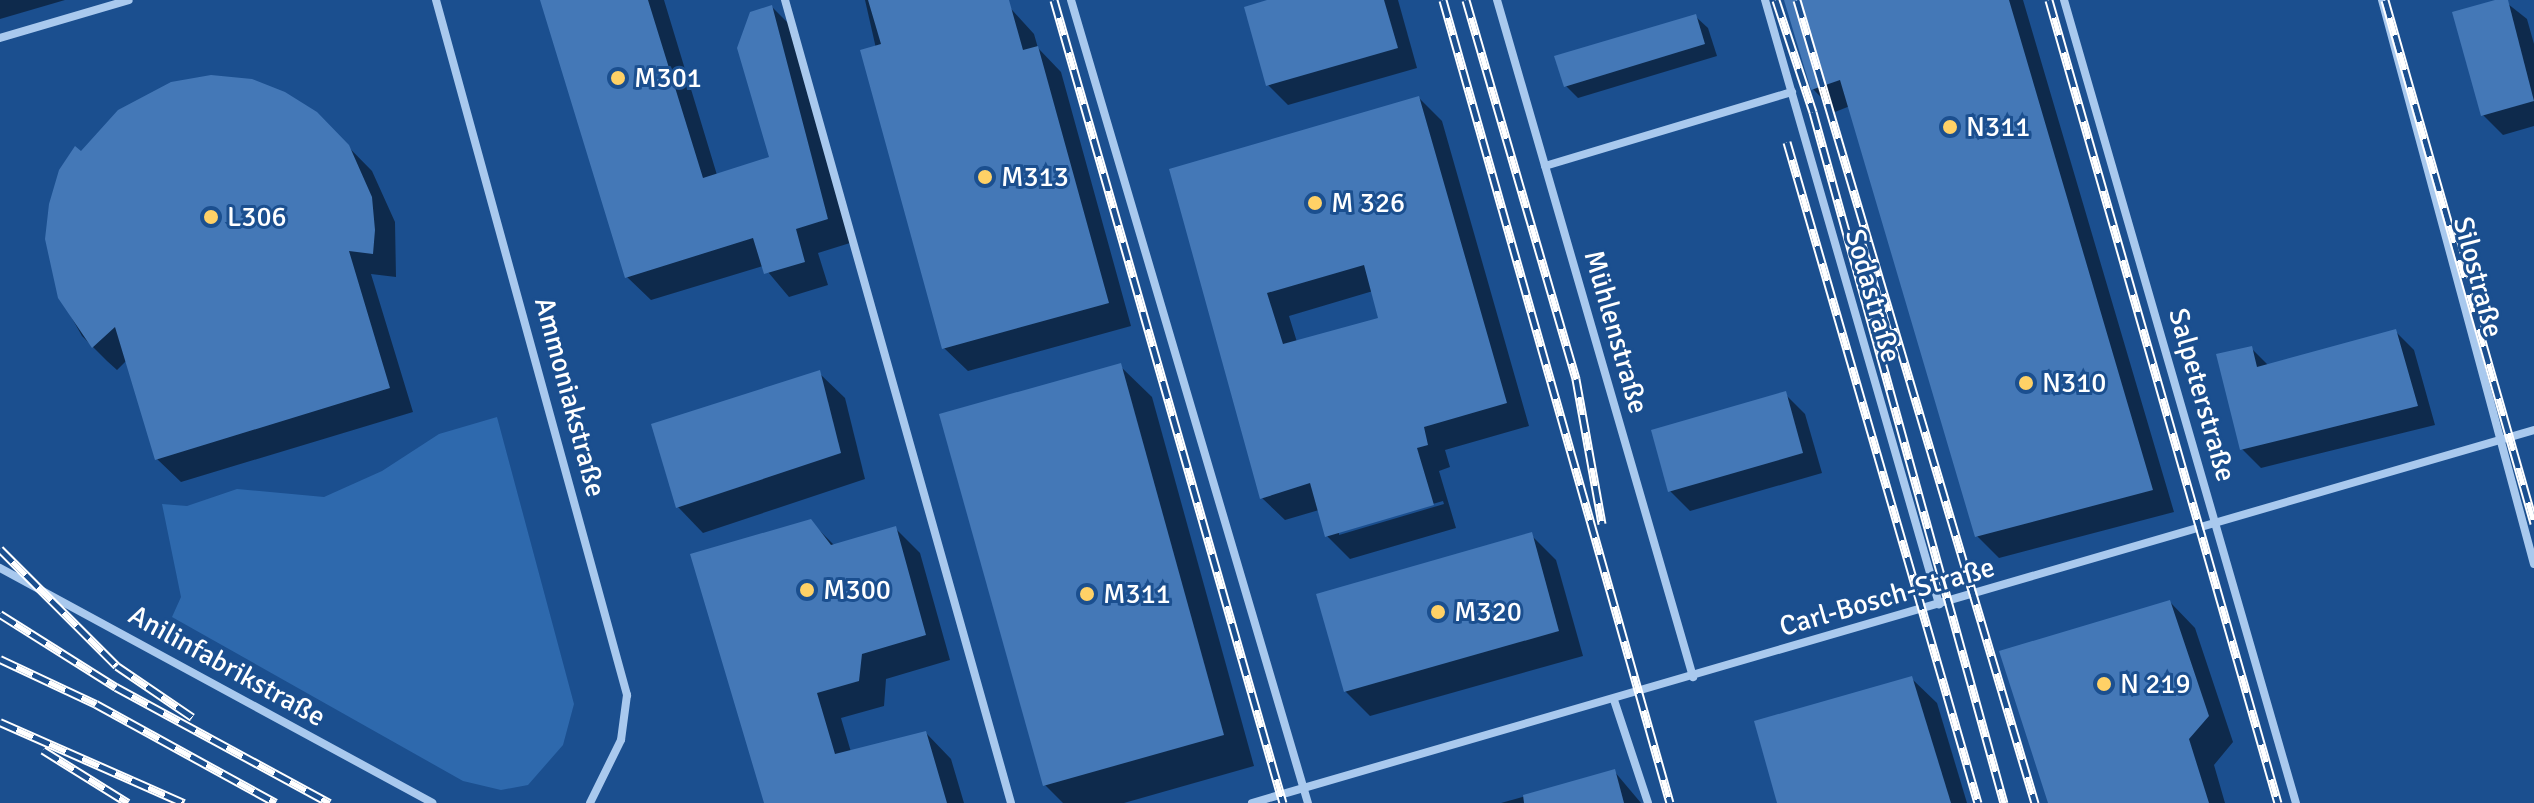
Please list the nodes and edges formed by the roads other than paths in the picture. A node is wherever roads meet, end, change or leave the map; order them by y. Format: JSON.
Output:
{"nodes":[{"id":1,"x":129,"y":0,"type":"edge"},
{"id":2,"x":436,"y":0,"type":"edge"},
{"id":3,"x":785,"y":0,"type":"edge"},
{"id":4,"x":1071,"y":0,"type":"edge"},
{"id":5,"x":1497,"y":0,"type":"edge"},
{"id":6,"x":1765,"y":0,"type":"edge"},
{"id":7,"x":2064,"y":0,"type":"edge"},
{"id":8,"x":2382,"y":0,"type":"edge"},
{"id":9,"x":0,"y":38,"type":"edge"},
{"id":10,"x":1792,"y":92,"type":"junction"},
{"id":11,"x":1545,"y":166,"type":"junction"},
{"id":12,"x":2534,"y":430,"type":"edge"},
{"id":13,"x":2498,"y":440,"type":"junction"},
{"id":14,"x":2217,"y":524,"type":"junction"},
{"id":15,"x":2534,"y":564,"type":"edge"},
{"id":16,"x":0,"y":568,"type":"edge"},
{"id":17,"x":1939,"y":604,"type":"junction"},
{"id":18,"x":1693,"y":677,"type":"junction"},
{"id":19,"x":1614,"y":700,"type":"junction"},
{"id":20,"x":1304,"y":789,"type":"junction"},
{"id":21,"x":432,"y":803,"type":"edge"},
{"id":22,"x":590,"y":803,"type":"edge"},
{"id":23,"x":1011,"y":803,"type":"edge"},
{"id":24,"x":1252,"y":803,"type":"edge"},
{"id":25,"x":1308,"y":803,"type":"edge"},
{"id":26,"x":1648,"y":803,"type":"edge"},
{"id":27,"x":2296,"y":803,"type":"edge"}],
"edges":[{"from":1,"to":9,"type":"street"},
{"from":2,"to":22,"type":"street","name":"Ammoniakstraße"},
{"from":3,"to":23,"type":"street"},
{"from":4,"to":20,"type":"street"},
{"from":5,"to":11,"type":"street","name":"Mühlenstraße"},
{"from":6,"to":10,"type":"street","name":"Sodastraße"},
{"from":7,"to":14,"type":"street","name":"Salpeterstraße"},
{"from":8,"to":13,"type":"street","name":"Silostraße"},
{"from":10,"to":11,"type":"street"},
{"from":10,"to":17,"type":"street","name":"Sodastraße"},
{"from":11,"to":18,"type":"street","name":"Mühlenstraße"},
{"from":12,"to":13,"type":"street","name":"Carl-Bosch-Straße"},
{"from":13,"to":14,"type":"street","name":"Carl-Bosch-Straße"},
{"from":13,"to":15,"type":"street","name":"Silostraße"},
{"from":14,"to":17,"type":"street","name":"Carl-Bosch-Straße"},
{"from":14,"to":27,"type":"street","name":"Salpeterstraße"},
{"from":16,"to":21,"type":"street","name":"Anilinfabrikstraße"},
{"from":17,"to":18,"type":"street","name":"Carl-Bosch-Straße"},
{"from":18,"to":19,"type":"street","name":"Carl-Bosch-Straße"},
{"from":19,"to":20,"type":"street","name":"Carl-Bosch-Straße"},
{"from":19,"to":26,"type":"street"},
{"from":20,"to":24,"type":"street","name":"Carl-Bosch-Straße"},
{"from":20,"to":25,"type":"street"}]}
